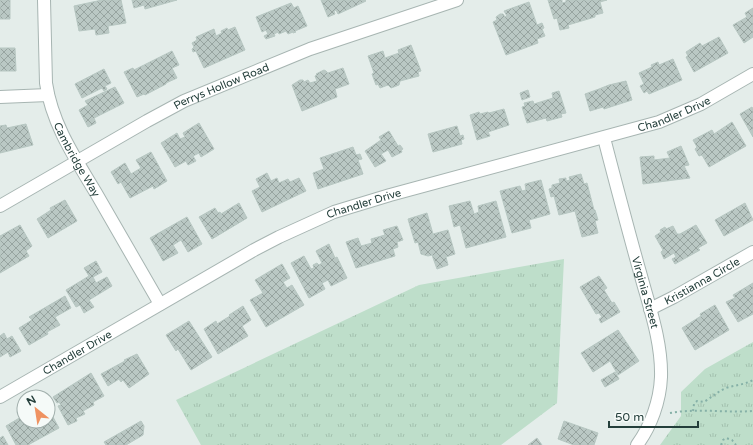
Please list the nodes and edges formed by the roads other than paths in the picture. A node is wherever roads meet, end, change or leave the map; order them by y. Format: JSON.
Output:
{"nodes":[{"id":1,"x":44,"y":0,"type":"edge"},
{"id":2,"x":457,"y":0,"type":"edge"},
{"id":3,"x":753,"y":74,"type":"edge"},
{"id":4,"x":48,"y":96,"type":"junction"},
{"id":5,"x":0,"y":97,"type":"edge"},
{"id":6,"x":604,"y":138,"type":"junction"},
{"id":7,"x":77,"y":161,"type":"junction"},
{"id":8,"x":0,"y":206,"type":"edge"},
{"id":9,"x":753,"y":252,"type":"edge"},
{"id":10,"x":160,"y":304,"type":"junction"},
{"id":11,"x":650,"y":309,"type":"junction"},
{"id":12,"x":0,"y":396,"type":"edge"},
{"id":13,"x":637,"y":445,"type":"edge"}],
"edges":[{"from":1,"to":4,"type":"street","name":"Cambridge Way"},
{"from":2,"to":7,"type":"street","name":"Perrys Hollow Road"},
{"from":3,"to":6,"type":"street","name":"Chandler Drive"},
{"from":4,"to":5,"type":"street"},
{"from":4,"to":7,"type":"street","name":"Cambridge Way"},
{"from":6,"to":10,"type":"street","name":"Chandler Drive"},
{"from":6,"to":11,"type":"street","name":"Virginia Street"},
{"from":7,"to":8,"type":"street","name":"Perrys Hollow Road"},
{"from":7,"to":10,"type":"street","name":"Cambridge Way"},
{"from":9,"to":11,"type":"street","name":"Kristianna Circle"},
{"from":10,"to":12,"type":"street","name":"Chandler Drive"},
{"from":11,"to":13,"type":"street","name":"Virginia Street"}]}
